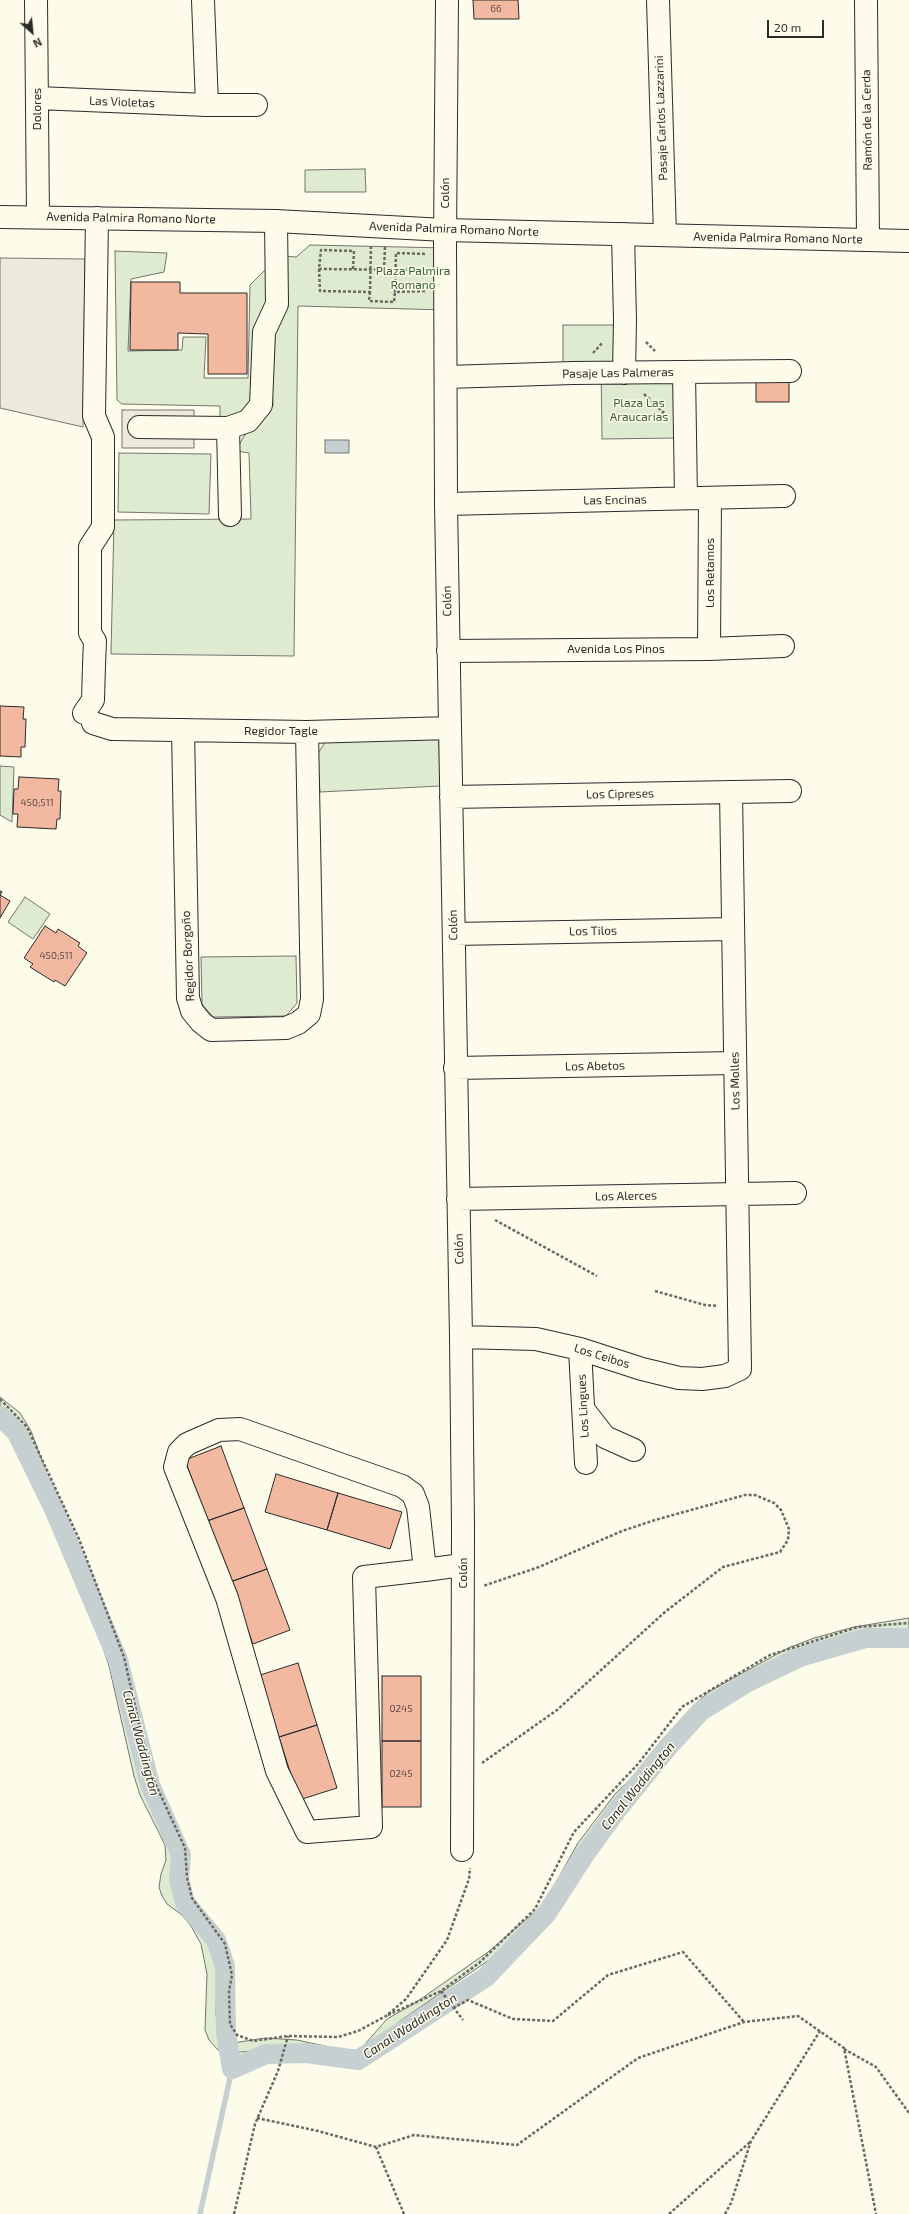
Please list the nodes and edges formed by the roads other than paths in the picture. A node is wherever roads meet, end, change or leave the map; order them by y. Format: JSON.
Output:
{"nodes":[{"id":1,"x":36,"y":0,"type":"edge"},
{"id":2,"x":203,"y":0,"type":"edge"},
{"id":3,"x":447,"y":0,"type":"edge"},
{"id":4,"x":658,"y":0,"type":"edge"},
{"id":5,"x":866,"y":0,"type":"edge"},
{"id":6,"x":37,"y":98,"type":"junction"},
{"id":7,"x":207,"y":105,"type":"junction"},
{"id":8,"x":256,"y":105,"type":"dead end"},
{"id":9,"x":0,"y":217,"type":"edge"},
{"id":10,"x":38,"y":217,"type":"junction"},
{"id":11,"x":97,"y":218,"type":"junction"},
{"id":12,"x":276,"y":221,"type":"junction"},
{"id":13,"x":445,"y":230,"type":"junction"},
{"id":14,"x":622,"y":234,"type":"junction"},
{"id":15,"x":665,"y":235,"type":"junction"},
{"id":16,"x":868,"y":240,"type":"junction"},
{"id":17,"x":909,"y":241,"type":"edge"},
{"id":18,"x":790,"y":371,"type":"dead end"},
{"id":19,"x":679,"y":372,"type":"junction"},
{"id":20,"x":624,"y":373,"type":"junction"},
{"id":21,"x":447,"y":377,"type":"junction"},
{"id":22,"x":139,"y":427,"type":"dead end"},
{"id":23,"x":228,"y":428,"type":"junction"},
{"id":24,"x":784,"y":496,"type":"dead end"},
{"id":25,"x":686,"y":498,"type":"junction"},
{"id":26,"x":710,"y":498,"type":"junction"},
{"id":27,"x":446,"y":504,"type":"junction"},
{"id":28,"x":230,"y":515,"type":"dead end"},
{"id":29,"x":783,"y":646,"type":"dead end"},
{"id":30,"x":709,"y":649,"type":"junction"},
{"id":31,"x":448,"y":651,"type":"junction"},
{"id":32,"x":450,"y":728,"type":"junction"},
{"id":33,"x":183,"y":730,"type":"junction"},
{"id":34,"x":307,"y":732,"type":"junction"},
{"id":35,"x":790,"y":791,"type":"dead end"},
{"id":36,"x":731,"y":792,"type":"junction"},
{"id":37,"x":451,"y":797,"type":"junction"},
{"id":38,"x":733,"y":928,"type":"junction"},
{"id":39,"x":454,"y":934,"type":"junction"},
{"id":40,"x":735,"y":1063,"type":"junction"},
{"id":41,"x":455,"y":1068,"type":"junction"},
{"id":42,"x":795,"y":1193,"type":"dead end"},
{"id":43,"x":737,"y":1194,"type":"junction"},
{"id":44,"x":458,"y":1199,"type":"junction"},
{"id":45,"x":461,"y":1337,"type":"junction"},
{"id":46,"x":580,"y":1349,"type":"junction"},
{"id":47,"x":740,"y":1369,"type":"joint"},
{"id":48,"x":584,"y":1410,"type":"junction"},
{"id":49,"x":634,"y":1450,"type":"dead end"},
{"id":50,"x":586,"y":1463,"type":"dead end"},
{"id":51,"x":463,"y":1565,"type":"junction"},
{"id":52,"x":425,"y":1570,"type":"junction"},
{"id":53,"x":462,"y":1850,"type":"road end"}],
"edges":[{"from":1,"to":6,"type":"street","name":"Dolores"},
{"from":2,"to":7,"type":"street"},
{"from":3,"to":13,"type":"street","name":"Colón"},
{"from":4,"to":15,"type":"street","name":"Pasaje Carlos Lazzarini"},
{"from":5,"to":16,"type":"street","name":"Ramón de la Cerda"},
{"from":6,"to":7,"type":"street","name":"Las Violetas"},
{"from":6,"to":10,"type":"street","name":"Dolores"},
{"from":7,"to":8,"type":"street","name":"Las Violetas"},
{"from":9,"to":10,"type":"street","name":"Avenida Palmira Romano Norte"},
{"from":10,"to":11,"type":"street","name":"Avenida Palmira Romano Norte"},
{"from":11,"to":12,"type":"street","name":"Avenida Palmira Romano Norte"},
{"from":11,"to":33,"type":"street","name":"Regidor Tagle"},
{"from":12,"to":13,"type":"street","name":"Avenida Palmira Romano Norte"},
{"from":12,"to":23,"type":"street"},
{"from":13,"to":14,"type":"street","name":"Avenida Palmira Romano Norte"},
{"from":13,"to":21,"type":"street","name":"Colón"},
{"from":14,"to":15,"type":"street","name":"Avenida Palmira Romano Norte"},
{"from":14,"to":20,"type":"street"},
{"from":15,"to":16,"type":"street","name":"Avenida Palmira Romano Norte"},
{"from":16,"to":17,"type":"street","name":"Avenida Palmira Romano Norte"},
{"from":18,"to":19,"type":"street","name":"Pasaje Las Palmeras"},
{"from":19,"to":20,"type":"street","name":"Pasaje Las Palmeras"},
{"from":19,"to":25,"type":"street"},
{"from":20,"to":21,"type":"street","name":"Pasaje Las Palmeras"},
{"from":21,"to":27,"type":"street","name":"Colón"},
{"from":22,"to":23,"type":"street"},
{"from":23,"to":28,"type":"street"},
{"from":24,"to":26,"type":"street","name":"Las Encinas"},
{"from":25,"to":26,"type":"street","name":"Las Encinas"},
{"from":25,"to":27,"type":"street","name":"Las Encinas"},
{"from":26,"to":30,"type":"street","name":"Los Retamos"},
{"from":27,"to":31,"type":"street","name":"Colón"},
{"from":29,"to":30,"type":"street","name":"Avenida Los Pinos"},
{"from":30,"to":31,"type":"street","name":"Avenida Los Pinos"},
{"from":31,"to":32,"type":"street","name":"Colón"},
{"from":32,"to":34,"type":"street","name":"Regidor Tagle"},
{"from":32,"to":37,"type":"street","name":"Colón"},
{"from":33,"to":34,"type":"street","name":"Regidor Tagle"},
{"from":33,"to":34,"type":"street","name":"Regidor Borgoño"},
{"from":35,"to":36,"type":"street","name":"Los Cipreses"},
{"from":36,"to":37,"type":"street","name":"Los Cipreses"},
{"from":36,"to":38,"type":"street","name":"Los Molles"},
{"from":37,"to":39,"type":"street","name":"Colón"},
{"from":38,"to":39,"type":"street","name":"Los Tilos"},
{"from":38,"to":40,"type":"street","name":"Los Molles"},
{"from":39,"to":41,"type":"street","name":"Colón"},
{"from":40,"to":41,"type":"street","name":"Los Abetos"},
{"from":40,"to":43,"type":"street","name":"Los Molles"},
{"from":41,"to":44,"type":"street","name":"Colón"},
{"from":42,"to":43,"type":"street","name":"Los Alerces"},
{"from":43,"to":44,"type":"street","name":"Los Alerces"},
{"from":43,"to":47,"type":"street","name":"Los Molles"},
{"from":44,"to":45,"type":"street","name":"Colón"},
{"from":45,"to":46,"type":"street","name":"Los Ceibos"},
{"from":45,"to":51,"type":"street","name":"Colón"},
{"from":46,"to":47,"type":"street","name":"Los Ceibos"},
{"from":46,"to":48,"type":"street","name":"Los Lingues"},
{"from":48,"to":49,"type":"street"},
{"from":48,"to":50,"type":"street","name":"Los Lingues"},
{"from":51,"to":52,"type":"street"},
{"from":51,"to":53,"type":"street","name":"Colón"},
{"from":52,"to":52,"type":"street"}]}
